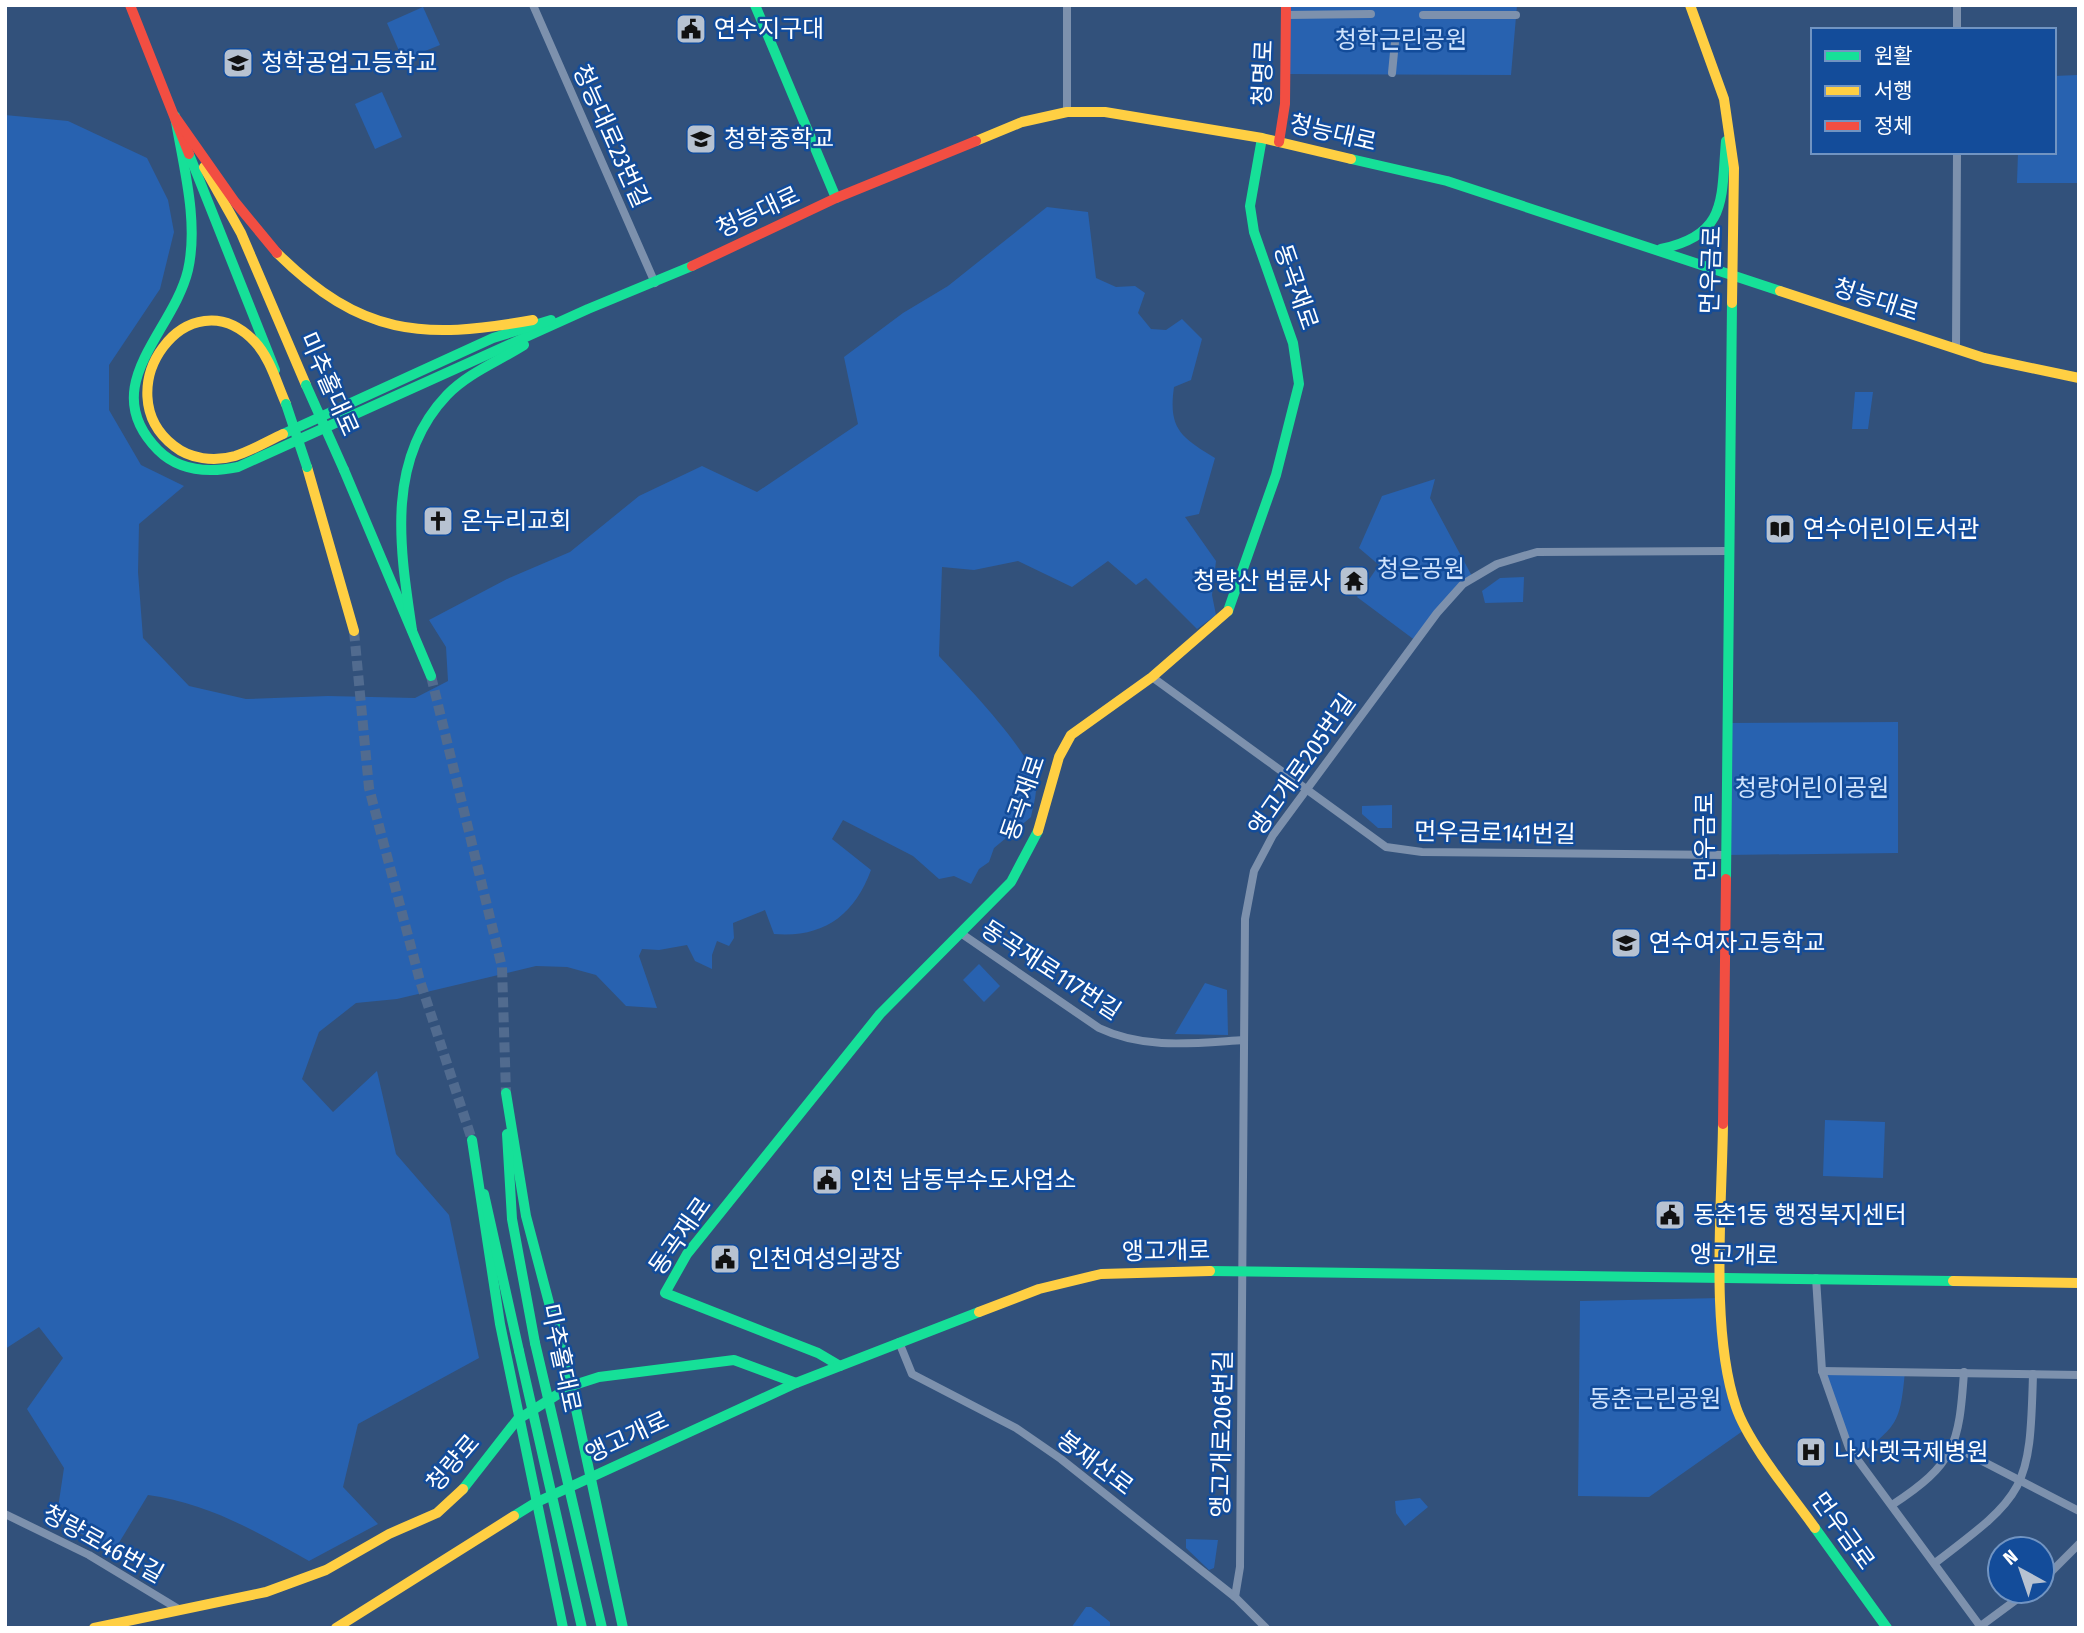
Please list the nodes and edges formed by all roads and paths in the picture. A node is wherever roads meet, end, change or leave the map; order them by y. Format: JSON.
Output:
{"nodes":[{"id":1,"x":131,"y":5,"type":"edge"},
{"id":2,"x":533,"y":5,"type":"edge"},
{"id":3,"x":755,"y":5,"type":"edge"},
{"id":4,"x":1067,"y":5,"type":"edge"},
{"id":5,"x":1690,"y":5,"type":"edge"},
{"id":6,"x":1957,"y":5,"type":"edge"},
{"id":7,"x":1286,"y":10,"type":"edge"},
{"id":8,"x":1371,"y":15,"type":"dead end"},
{"id":9,"x":1423,"y":15,"type":"dead end"},
{"id":10,"x":1516,"y":15,"type":"dead end"},
{"id":11,"x":1957,"y":28,"type":"edge"},
{"id":12,"x":1395,"y":42,"type":"dead end"},
{"id":13,"x":1392,"y":72,"type":"dead end"},
{"id":14,"x":1068,"y":112,"type":"junction"},
{"id":15,"x":175,"y":116,"type":"junction"},
{"id":16,"x":1728,"y":125,"type":"junction"},
{"id":17,"x":1262,"y":138,"type":"junction"},
{"id":18,"x":1279,"y":142,"type":"junction"},
{"id":19,"x":1957,"y":154,"type":"edge"},
{"id":20,"x":836,"y":198,"type":"junction"},
{"id":21,"x":1657,"y":250,"type":"junction"},
{"id":22,"x":1731,"y":274,"type":"junction"},
{"id":23,"x":655,"y":282,"type":"junction"},
{"id":24,"x":588,"y":309,"type":"junction"},
{"id":25,"x":1956,"y":349,"type":"junction"},
{"id":26,"x":2079,"y":378,"type":"edge"},
{"id":27,"x":286,"y":404,"type":"junction"},
{"id":28,"x":1728,"y":551,"type":"junction"},
{"id":29,"x":412,"y":630,"type":"junction"},
{"id":30,"x":354,"y":631,"type":"tunnel mouth"},
{"id":31,"x":431,"y":676,"type":"tunnel mouth"},
{"id":32,"x":1152,"y":677,"type":"junction"},
{"id":33,"x":1306,"y":790,"type":"junction"},
{"id":34,"x":1726,"y":855,"type":"junction"},
{"id":35,"x":962,"y":934,"type":"junction"},
{"id":36,"x":1244,"y":1040,"type":"junction"},
{"id":37,"x":1243,"y":1270,"type":"junction"},
{"id":38,"x":1721,"y":1276,"type":"junction"},
{"id":39,"x":1816,"y":1278,"type":"junction"},
{"id":40,"x":2079,"y":1283,"type":"edge"},
{"id":41,"x":899,"y":1342,"type":"junction"},
{"id":42,"x":840,"y":1366,"type":"junction"},
{"id":43,"x":1822,"y":1371,"type":"junction"},
{"id":44,"x":1964,"y":1372,"type":"junction"},
{"id":45,"x":2033,"y":1374,"type":"junction"},
{"id":46,"x":2079,"y":1375,"type":"edge"},
{"id":47,"x":796,"y":1383,"type":"junction"},
{"id":48,"x":571,"y":1386,"type":"junction"},
{"id":49,"x":517,"y":1420,"type":"junction"},
{"id":50,"x":1953,"y":1446,"type":"junction"},
{"id":51,"x":590,"y":1478,"type":"junction"},
{"id":52,"x":2022,"y":1481,"type":"junction"},
{"id":53,"x":535,"y":1503,"type":"junction"},
{"id":54,"x":1892,"y":1505,"type":"junction"},
{"id":55,"x":2079,"y":1511,"type":"edge"},
{"id":56,"x":5,"y":1514,"type":"edge"},
{"id":57,"x":2079,"y":1545,"type":"edge"},
{"id":58,"x":1935,"y":1563,"type":"junction"},
{"id":59,"x":2056,"y":1567,"type":"edge"},
{"id":60,"x":1235,"y":1597,"type":"junction"},
{"id":61,"x":2009,"y":1605,"type":"edge"},
{"id":62,"x":180,"y":1610,"type":"junction"},
{"id":63,"x":1979,"y":1627,"type":"edge"},
{"id":64,"x":94,"y":1628,"type":"edge"},
{"id":65,"x":337,"y":1628,"type":"edge"},
{"id":66,"x":563,"y":1628,"type":"edge"},
{"id":67,"x":582,"y":1628,"type":"edge"},
{"id":68,"x":602,"y":1628,"type":"edge"},
{"id":69,"x":623,"y":1628,"type":"edge"},
{"id":70,"x":1266,"y":1628,"type":"edge"},
{"id":71,"x":1887,"y":1628,"type":"edge"}],
"edges":[{"from":1,"to":15,"type":"main road","name":"미추홀대로"},
{"from":2,"to":23,"type":"street","name":"청능대로23번길"},
{"from":3,"to":20,"type":"main road"},
{"from":4,"to":14,"type":"street"},
{"from":5,"to":16,"type":"main road","name":"먼우금로"},
{"from":6,"to":11,"type":"street"},
{"from":7,"to":8,"type":"street"},
{"from":7,"to":18,"type":"main road","name":"청명로"},
{"from":9,"to":10,"type":"street"},
{"from":12,"to":13,"type":"street"},
{"from":14,"to":17,"type":"main road","name":"청능대로"},
{"from":14,"to":20,"type":"main road","name":"청능대로"},
{"from":15,"to":24,"type":"main road"},
{"from":15,"to":24,"type":"main road"},
{"from":15,"to":27,"type":"main road","name":"미추홀대로"},
{"from":15,"to":29,"type":"main road","name":"미추홀대로","bridge":true},
{"from":16,"to":21,"type":"main road"},
{"from":16,"to":22,"type":"main road","name":"먼우금로"},
{"from":17,"to":18,"type":"main road","name":"청능대로"},
{"from":17,"to":32,"type":"main road","name":"동곡재로"},
{"from":18,"to":21,"type":"main road","name":"청능대로"},
{"from":19,"to":25,"type":"street"},
{"from":20,"to":23,"type":"main road","name":"청능대로"},
{"from":21,"to":22,"type":"main road","name":"청능대로"},
{"from":22,"to":25,"type":"main road","name":"청능대로"},
{"from":22,"to":28,"type":"main road","name":"먼우금로"},
{"from":23,"to":24,"type":"main road","name":"청능대로"},
{"from":24,"to":27,"type":"main road"},
{"from":24,"to":29,"type":"main road"},
{"from":25,"to":26,"type":"main road","name":"청능대로"},
{"from":27,"to":30,"type":"main road","name":"미추홀대로","bridge":true},
{"from":28,"to":33,"type":"street","name":"앵고개로205번길"},
{"from":28,"to":34,"type":"main road","name":"먼우금로"},
{"from":29,"to":31,"type":"main road","name":"미추홀대로"},
{"from":32,"to":33,"type":"street","name":"먼우금로141번길"},
{"from":32,"to":35,"type":"main road","name":"동곡재로"},
{"from":33,"to":34,"type":"street","name":"먼우금로141번길"},
{"from":33,"to":36,"type":"street","name":"앵고개로205번길"},
{"from":34,"to":38,"type":"main road","name":"먼우금로"},
{"from":35,"to":36,"type":"street","name":"동곡재로117번길"},
{"from":35,"to":42,"type":"main road","name":"동곡재로"},
{"from":36,"to":37,"type":"street","name":"앵고개로205번길"},
{"from":37,"to":38,"type":"main road","name":"앵고개로"},
{"from":37,"to":41,"type":"main road","name":"앵고개로"},
{"from":37,"to":60,"type":"street","name":"앵고개로206번길"},
{"from":38,"to":39,"type":"main road","name":"앵고개로"},
{"from":38,"to":71,"type":"main road","name":"먼우금로"},
{"from":39,"to":40,"type":"main road","name":"앵고개로"},
{"from":39,"to":43,"type":"street"},
{"from":41,"to":42,"type":"main road","name":"앵고개로"},
{"from":41,"to":60,"type":"street","name":"봉재산로"},
{"from":42,"to":47,"type":"main road","name":"앵고개로"},
{"from":43,"to":44,"type":"street"},
{"from":43,"to":54,"type":"street"},
{"from":44,"to":45,"type":"street"},
{"from":44,"to":50,"type":"street"},
{"from":45,"to":46,"type":"street"},
{"from":45,"to":52,"type":"street"},
{"from":47,"to":48,"type":"main road","name":"청량로"},
{"from":47,"to":51,"type":"main road","name":"앵고개로"},
{"from":48,"to":49,"type":"main road","name":"청량로"},
{"from":48,"to":51,"type":"main road"},
{"from":48,"to":68,"type":"main road","name":"미추홀대로","bridge":true},
{"from":49,"to":53,"type":"main road"},
{"from":49,"to":62,"type":"main road","name":"청량로"},
{"from":49,"to":67,"type":"main road","name":"미추홀대로","bridge":true},
{"from":50,"to":52,"type":"street"},
{"from":50,"to":54,"type":"street"},
{"from":51,"to":53,"type":"main road","name":"앵고개로"},
{"from":51,"to":69,"type":"main road"},
{"from":52,"to":55,"type":"street"},
{"from":52,"to":58,"type":"street"},
{"from":53,"to":65,"type":"main road","name":"앵고개로"},
{"from":53,"to":66,"type":"main road"},
{"from":54,"to":58,"type":"street"},
{"from":56,"to":62,"type":"street","name":"청량로46번길"},
{"from":57,"to":59,"type":"street"},
{"from":58,"to":63,"type":"street"},
{"from":60,"to":70,"type":"street","name":"봉재산로"},
{"from":61,"to":63,"type":"street"},
{"from":62,"to":64,"type":"main road","name":"청량로"}]}
